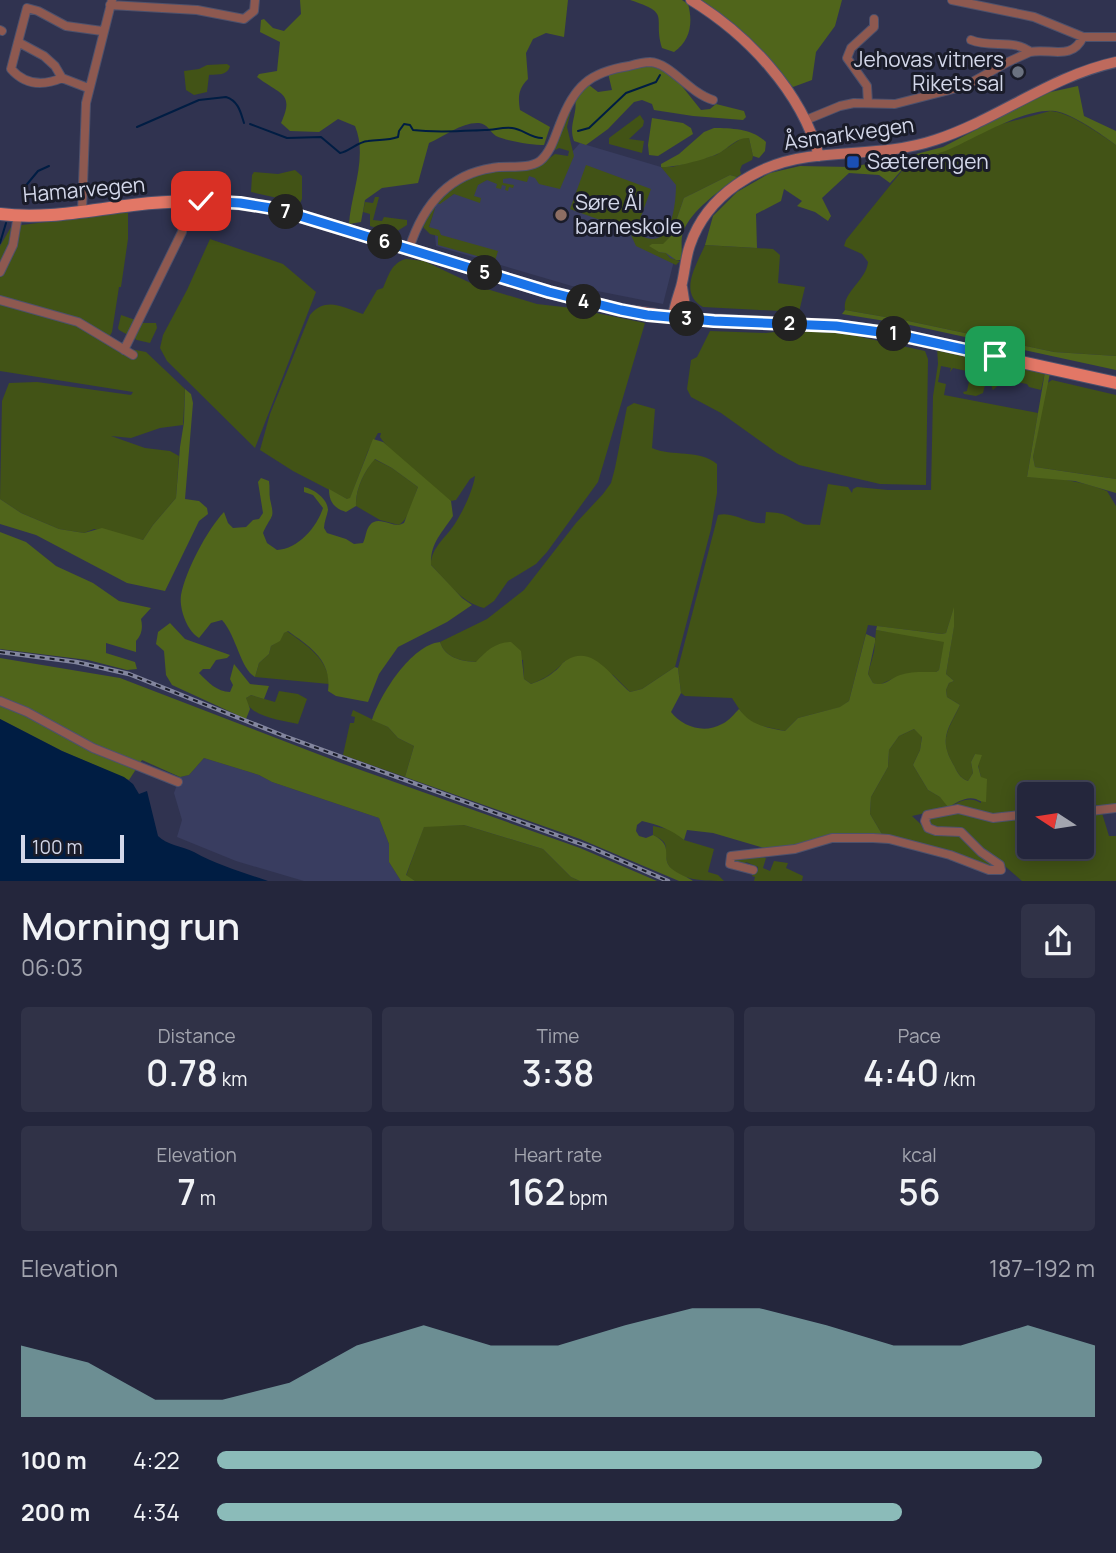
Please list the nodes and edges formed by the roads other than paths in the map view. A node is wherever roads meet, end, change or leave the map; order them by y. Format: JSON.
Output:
{"nodes":[{"id":1,"x":255,"y":0,"type":"edge"},
{"id":2,"x":691,"y":0,"type":"edge"},
{"id":3,"x":952,"y":0,"type":"edge"},
{"id":4,"x":111,"y":3,"type":"edge"},
{"id":5,"x":874,"y":19,"type":"dead end"},
{"id":6,"x":102,"y":31,"type":"junction"},
{"id":7,"x":1083,"y":37,"type":"junction"},
{"id":8,"x":1116,"y":37,"type":"edge"},
{"id":9,"x":971,"y":40,"type":"dead end"},
{"id":10,"x":18,"y":42,"type":"junction"},
{"id":11,"x":1030,"y":52,"type":"junction"},
{"id":12,"x":1116,"y":62,"type":"edge"},
{"id":13,"x":62,"y":78,"type":"junction"},
{"id":14,"x":88,"y":88,"type":"junction"},
{"id":15,"x":713,"y":100,"type":"dead end"},
{"id":16,"x":868,"y":103,"type":"junction"},
{"id":17,"x":806,"y":120,"type":"junction"},
{"id":18,"x":813,"y":157,"type":"junction"},
{"id":19,"x":82,"y":211,"type":"junction"},
{"id":20,"x":184,"y":213,"type":"dead end"},
{"id":21,"x":0,"y":214,"type":"edge"},
{"id":22,"x":18,"y":215,"type":"junction"},
{"id":23,"x":409,"y":249,"type":"junction"},
{"id":24,"x":0,"y":272,"type":"edge"},
{"id":25,"x":0,"y":300,"type":"edge"},
{"id":26,"x":678,"y":318,"type":"junction"},
{"id":27,"x":124,"y":349,"type":"junction"},
{"id":28,"x":133,"y":355,"type":"dead end"},
{"id":29,"x":1116,"y":383,"type":"edge"},
{"id":30,"x":0,"y":701,"type":"edge"},
{"id":31,"x":178,"y":782,"type":"dead end"},
{"id":32,"x":1116,"y":808,"type":"edge"},
{"id":33,"x":1094,"y":811,"type":"edge"},
{"id":34,"x":1017,"y":815,"type":"edge"},
{"id":35,"x":753,"y":870,"type":"dead end"}],
"edges":[{"from":1,"to":4,"type":"street"},
{"from":2,"to":17,"type":"main road"},
{"from":3,"to":7,"type":"street"},
{"from":4,"to":6,"type":"street"},
{"from":5,"to":16,"type":"street"},
{"from":6,"to":10,"type":"street"},
{"from":6,"to":14,"type":"street"},
{"from":7,"to":8,"type":"street"},
{"from":7,"to":11,"type":"street"},
{"from":9,"to":11,"type":"street"},
{"from":10,"to":13,"type":"street"},
{"from":10,"to":13,"type":"street"},
{"from":11,"to":16,"type":"street"},
{"from":12,"to":18,"type":"main road","name":"Åsmarkvegen"},
{"from":13,"to":14,"type":"street"},
{"from":14,"to":19,"type":"street"},
{"from":15,"to":23,"type":"street"},
{"from":16,"to":17,"type":"street"},
{"from":17,"to":18,"type":"main road"},
{"from":18,"to":26,"type":"main road","name":"Åsmarkvegen"},
{"from":19,"to":22,"type":"main road","name":"Hamarvegen"},
{"from":19,"to":23,"type":"main road","name":"Hamarvegen"},
{"from":20,"to":27,"type":"street"},
{"from":21,"to":22,"type":"main road","name":"Hamarvegen"},
{"from":22,"to":24,"type":"street"},
{"from":23,"to":26,"type":"main road","name":"Hamarvegen"},
{"from":25,"to":27,"type":"street"},
{"from":26,"to":29,"type":"main road","name":"Hamarvegen"},
{"from":27,"to":28,"type":"street"},
{"from":30,"to":31,"type":"street"},
{"from":32,"to":33,"type":"street"},
{"from":34,"to":35,"type":"street"}]}
